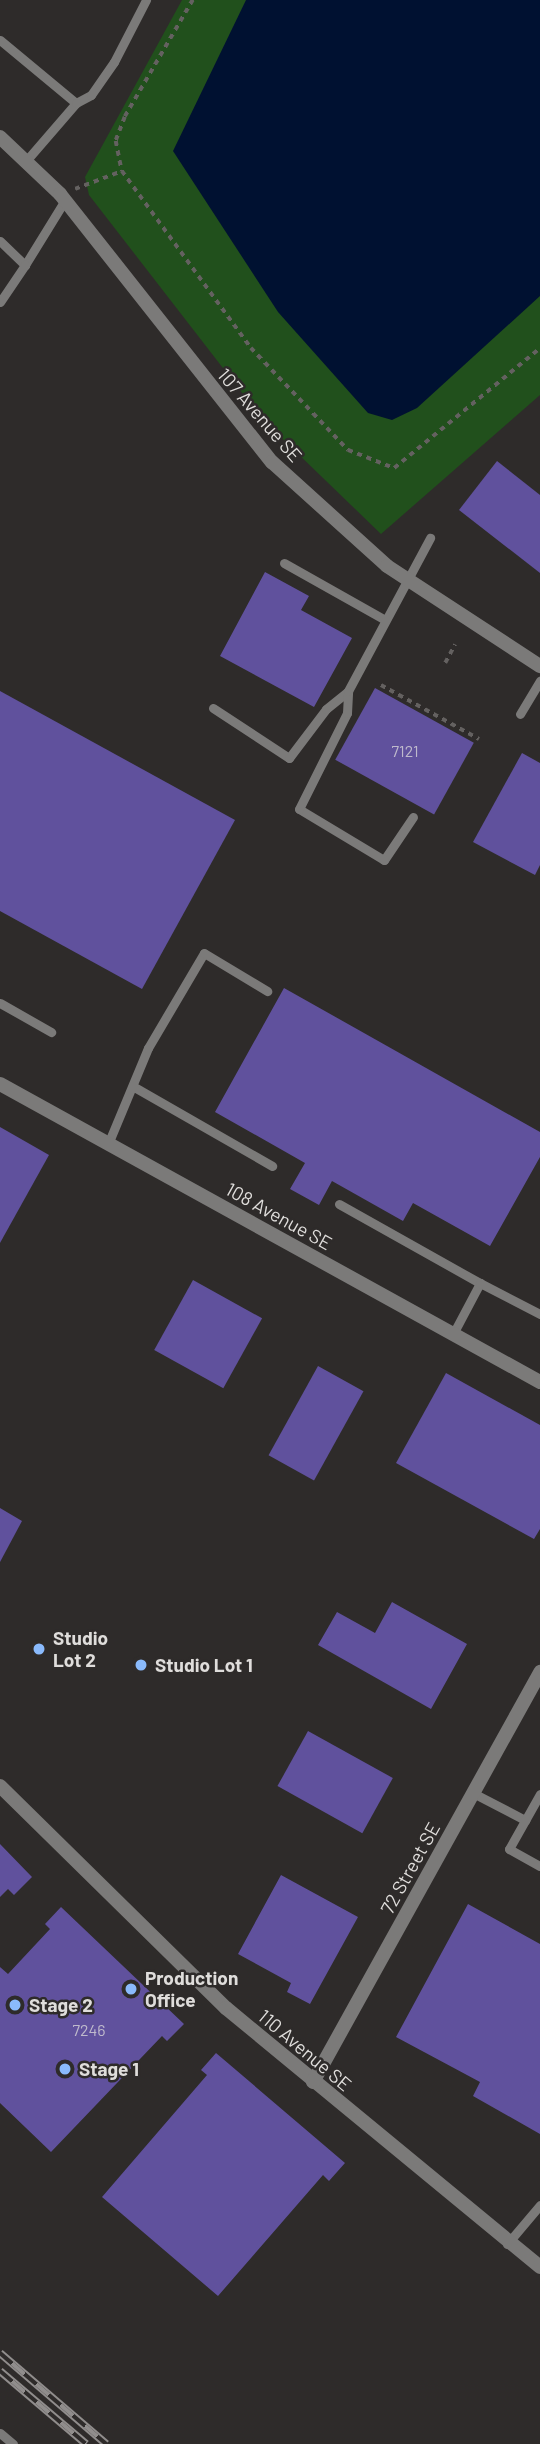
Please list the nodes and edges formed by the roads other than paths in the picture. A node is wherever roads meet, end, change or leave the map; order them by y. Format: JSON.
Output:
{"nodes":[{"id":1,"x":146,"y":0,"type":"edge"},
{"id":2,"x":0,"y":40,"type":"edge"},
{"id":3,"x":75,"y":103,"type":"junction"},
{"id":4,"x":0,"y":137,"type":"edge"},
{"id":5,"x":26,"y":161,"type":"junction"},
{"id":6,"x":63,"y":197,"type":"junction"},
{"id":7,"x":0,"y":242,"type":"edge"},
{"id":8,"x":25,"y":265,"type":"junction"},
{"id":9,"x":0,"y":302,"type":"edge"},
{"id":10,"x":430,"y":538,"type":"dead end"},
{"id":11,"x":284,"y":563,"type":"dead end"},
{"id":12,"x":407,"y":581,"type":"junction"},
{"id":13,"x":385,"y":621,"type":"junction"},
{"id":14,"x":540,"y":666,"type":"edge"},
{"id":15,"x":540,"y":681,"type":"edge"},
{"id":16,"x":348,"y":691,"type":"junction"},
{"id":17,"x":213,"y":708,"type":"dead end"},
{"id":18,"x":520,"y":714,"type":"dead end"},
{"id":19,"x":413,"y":817,"type":"dead end"},
{"id":20,"x":267,"y":991,"type":"dead end"},
{"id":21,"x":0,"y":1003,"type":"edge"},
{"id":22,"x":51,"y":1032,"type":"dead end"},
{"id":23,"x":0,"y":1084,"type":"edge"},
{"id":24,"x":136,"y":1088,"type":"junction"},
{"id":25,"x":108,"y":1144,"type":"junction"},
{"id":26,"x":272,"y":1166,"type":"dead end"},
{"id":27,"x":339,"y":1204,"type":"dead end"},
{"id":28,"x":481,"y":1283,"type":"junction"},
{"id":29,"x":540,"y":1314,"type":"edge"},
{"id":30,"x":453,"y":1334,"type":"junction"},
{"id":31,"x":540,"y":1382,"type":"edge"},
{"id":32,"x":540,"y":1671,"type":"edge"},
{"id":33,"x":0,"y":1786,"type":"edge"},
{"id":34,"x":473,"y":1793,"type":"junction"},
{"id":35,"x":540,"y":1794,"type":"edge"},
{"id":36,"x":526,"y":1820,"type":"junction"},
{"id":37,"x":540,"y":1866,"type":"edge"},
{"id":38,"x":313,"y":2082,"type":"junction"},
{"id":39,"x":540,"y":2206,"type":"edge"},
{"id":40,"x":507,"y":2244,"type":"junction"},
{"id":41,"x":540,"y":2267,"type":"edge"},
{"id":42,"x":0,"y":2433,"type":"edge"},
{"id":43,"x":13,"y":2444,"type":"edge"}],
"edges":[{"from":1,"to":3,"type":"lane"},
{"from":2,"to":3,"type":"lane"},
{"from":3,"to":5,"type":"lane"},
{"from":4,"to":5,"type":"street","name":"107 Avenue SE"},
{"from":5,"to":6,"type":"street","name":"107 Avenue SE"},
{"from":6,"to":8,"type":"lane"},
{"from":6,"to":12,"type":"street","name":"107 Avenue SE"},
{"from":7,"to":8,"type":"lane"},
{"from":8,"to":9,"type":"lane"},
{"from":10,"to":12,"type":"lane"},
{"from":11,"to":13,"type":"lane"},
{"from":12,"to":13,"type":"lane"},
{"from":12,"to":14,"type":"street","name":"107 Avenue SE"},
{"from":13,"to":16,"type":"lane"},
{"from":15,"to":18,"type":"lane"},
{"from":16,"to":17,"type":"lane"},
{"from":16,"to":19,"type":"lane"},
{"from":20,"to":24,"type":"lane"},
{"from":21,"to":22,"type":"lane"},
{"from":23,"to":25,"type":"street","name":"108 Avenue SE"},
{"from":24,"to":25,"type":"lane"},
{"from":24,"to":26,"type":"lane"},
{"from":25,"to":30,"type":"street","name":"108 Avenue SE"},
{"from":27,"to":28,"type":"lane"},
{"from":28,"to":29,"type":"lane"},
{"from":28,"to":30,"type":"lane"},
{"from":30,"to":31,"type":"street","name":"108 Avenue SE"},
{"from":32,"to":34,"type":"street","name":"72 Street SE"},
{"from":33,"to":38,"type":"street","name":"110 Avenue SE"},
{"from":34,"to":36,"type":"lane"},
{"from":34,"to":38,"type":"street","name":"72 Street SE"},
{"from":35,"to":36,"type":"lane"},
{"from":36,"to":37,"type":"lane"},
{"from":38,"to":40,"type":"street","name":"110 Avenue SE"},
{"from":39,"to":40,"type":"lane"},
{"from":40,"to":41,"type":"street","name":"110 Avenue SE"},
{"from":42,"to":43,"type":"lane"}]}
